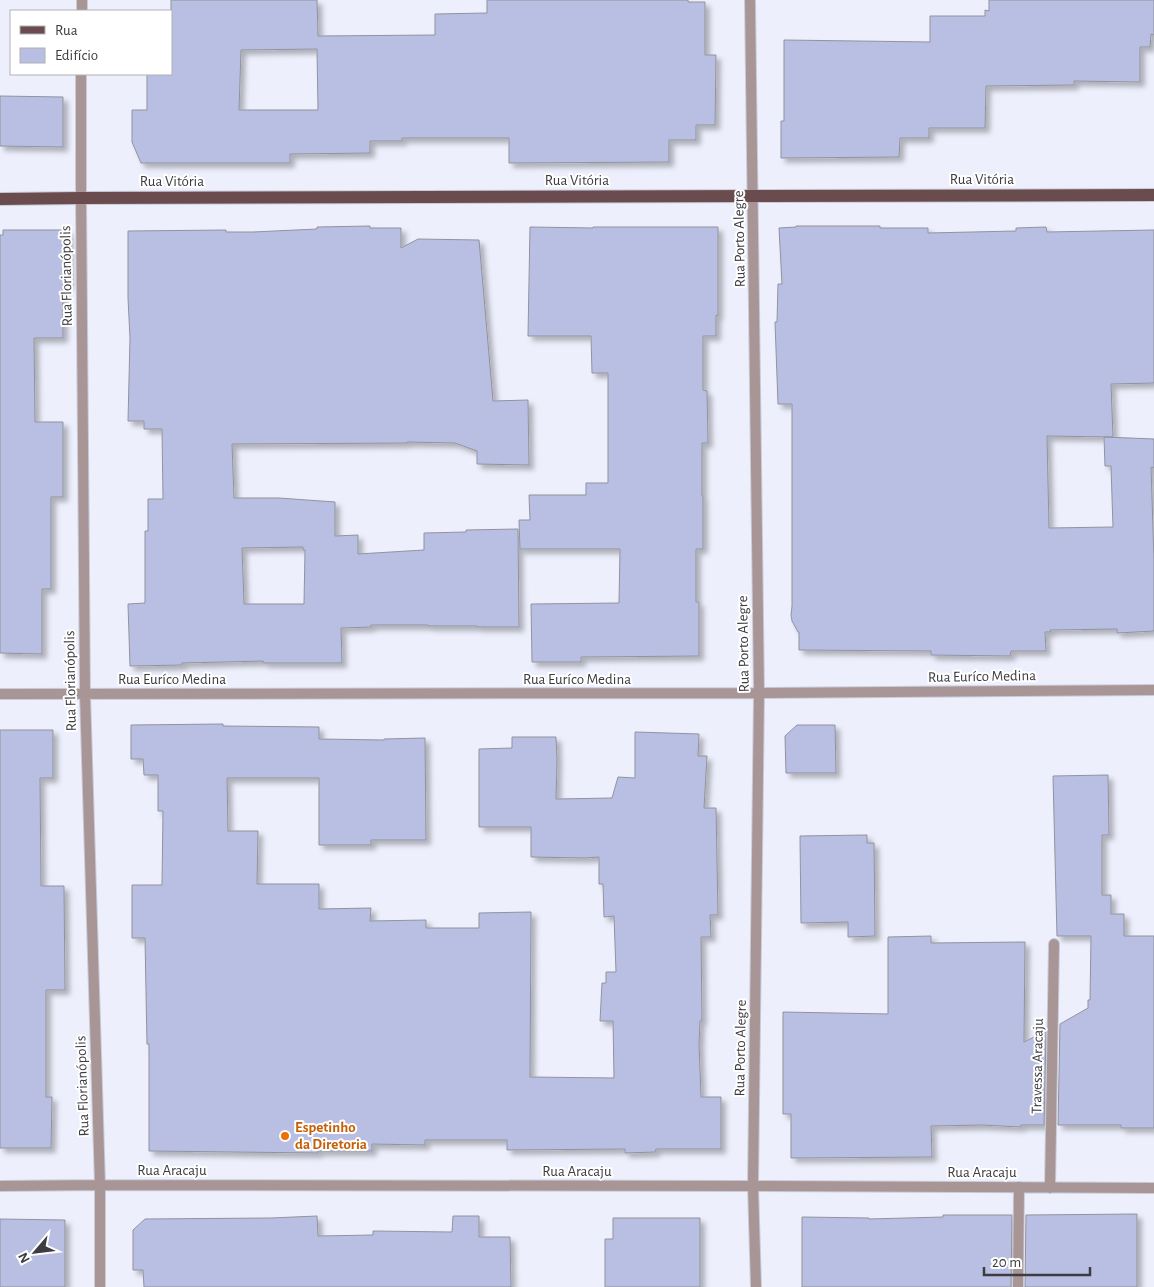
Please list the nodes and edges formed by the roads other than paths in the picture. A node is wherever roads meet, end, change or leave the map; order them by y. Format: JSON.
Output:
{"nodes":[{"id":1,"x":750,"y":0,"type":"edge"},
{"id":2,"x":81,"y":75,"type":"edge"},
{"id":3,"x":1154,"y":195,"type":"edge"},
{"id":4,"x":753,"y":196,"type":"junction"},
{"id":5,"x":81,"y":198,"type":"junction"},
{"id":6,"x":0,"y":199,"type":"edge"},
{"id":7,"x":1154,"y":690,"type":"edge"},
{"id":8,"x":758,"y":693,"type":"junction"},
{"id":9,"x":0,"y":694,"type":"edge"},
{"id":10,"x":85,"y":694,"type":"junction"},
{"id":11,"x":1054,"y":944,"type":"dead end"},
{"id":12,"x":100,"y":1185,"type":"junction"},
{"id":13,"x":0,"y":1186,"type":"edge"},
{"id":14,"x":753,"y":1186,"type":"junction"},
{"id":15,"x":1019,"y":1188,"type":"junction"},
{"id":16,"x":1050,"y":1188,"type":"junction"},
{"id":17,"x":1154,"y":1188,"type":"edge"},
{"id":18,"x":100,"y":1287,"type":"edge"},
{"id":19,"x":756,"y":1287,"type":"edge"},
{"id":20,"x":1018,"y":1287,"type":"edge"}],
"edges":[{"from":1,"to":4,"type":"street","name":"Rua Porto Alegre"},
{"from":2,"to":5,"type":"street","name":"Rua Florianópolis"},
{"from":3,"to":4,"type":"main road","name":"Rua Vitória"},
{"from":4,"to":5,"type":"main road","name":"Rua Vitória"},
{"from":4,"to":8,"type":"street","name":"Rua Porto Alegre"},
{"from":5,"to":6,"type":"main road","name":"Rua Vitória"},
{"from":5,"to":10,"type":"street","name":"Rua Florianópolis"},
{"from":7,"to":8,"type":"street","name":"Rua Euríco Medina"},
{"from":8,"to":10,"type":"street","name":"Rua Euríco Medina"},
{"from":8,"to":14,"type":"street","name":"Rua Porto Alegre"},
{"from":9,"to":10,"type":"street","name":"Rua Euríco Medina"},
{"from":10,"to":12,"type":"street","name":"Rua Florianópolis"},
{"from":11,"to":16,"type":"street","name":"Travessa Aracaju"},
{"from":12,"to":13,"type":"street","name":"Rua Aracaju"},
{"from":12,"to":14,"type":"street","name":"Rua Aracaju"},
{"from":12,"to":18,"type":"street","name":"Rua Florianópolis"},
{"from":14,"to":15,"type":"street","name":"Rua Aracaju"},
{"from":14,"to":19,"type":"street","name":"Rua Porto Alegre"},
{"from":15,"to":16,"type":"street","name":"Rua Aracaju"},
{"from":15,"to":20,"type":"street"},
{"from":16,"to":17,"type":"street","name":"Rua Aracaju"}]}
